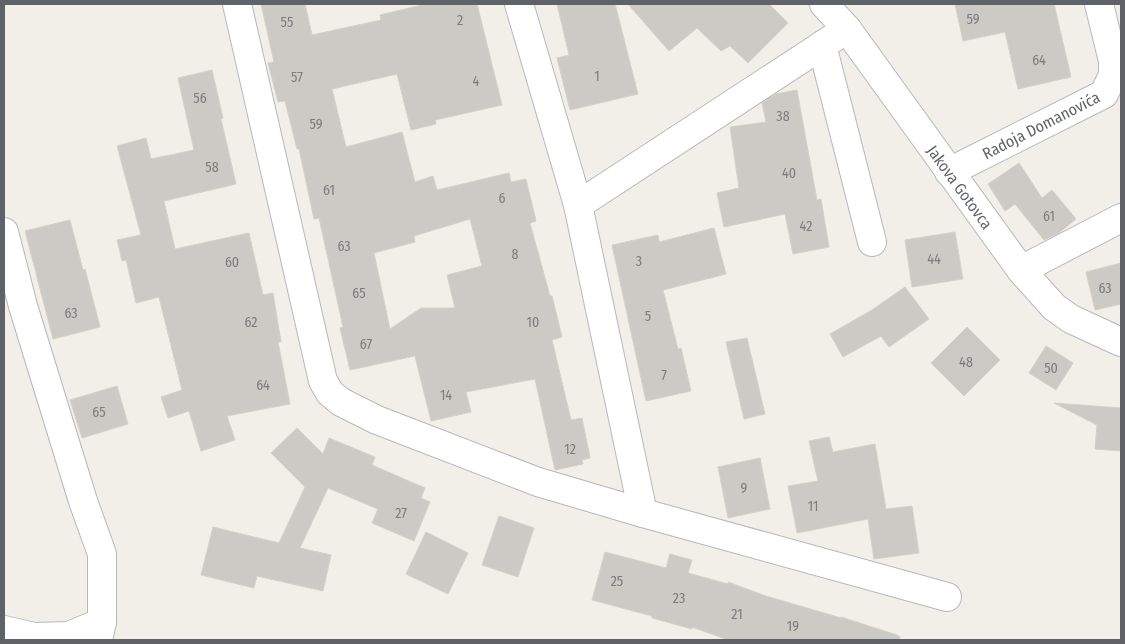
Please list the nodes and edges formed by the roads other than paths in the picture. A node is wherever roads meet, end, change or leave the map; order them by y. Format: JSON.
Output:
{"nodes":[{"id":1,"x":237,"y":4,"type":"edge"},
{"id":2,"x":519,"y":4,"type":"edge"},
{"id":3,"x":824,"y":4,"type":"edge"},
{"id":4,"x":1099,"y":4,"type":"edge"},
{"id":5,"x":847,"y":29,"type":"junction"},
{"id":6,"x":822,"y":45,"type":"junction"},
{"id":7,"x":949,"y":172,"type":"junction"},
{"id":8,"x":578,"y":205,"type":"junction"},
{"id":9,"x":1121,"y":218,"type":"edge"},
{"id":10,"x":4,"y":232,"type":"edge"},
{"id":11,"x":872,"y":242,"type":"dead end"},
{"id":12,"x":1021,"y":270,"type":"junction"},
{"id":13,"x":1121,"y":342,"type":"edge"},
{"id":14,"x":643,"y":513,"type":"junction"},
{"id":15,"x":947,"y":597,"type":"dead end"},
{"id":16,"x":4,"y":630,"type":"edge"},
{"id":17,"x":100,"y":631,"type":"edge"}],
"edges":[{"from":1,"to":14,"type":"street"},
{"from":2,"to":8,"type":"street"},
{"from":3,"to":5,"type":"street","name":"Jakova Gotovca"},
{"from":4,"to":7,"type":"street","name":"Radoja Domanovića"},
{"from":5,"to":6,"type":"street"},
{"from":5,"to":7,"type":"street","name":"Jakova Gotovca"},
{"from":6,"to":8,"type":"street"},
{"from":6,"to":11,"type":"street"},
{"from":7,"to":12,"type":"street","name":"Jakova Gotovca"},
{"from":8,"to":14,"type":"street"},
{"from":9,"to":12,"type":"street"},
{"from":10,"to":17,"type":"street"},
{"from":12,"to":13,"type":"street","name":"Jakova Gotovca"},
{"from":14,"to":15,"type":"street"},
{"from":16,"to":17,"type":"street"}]}
